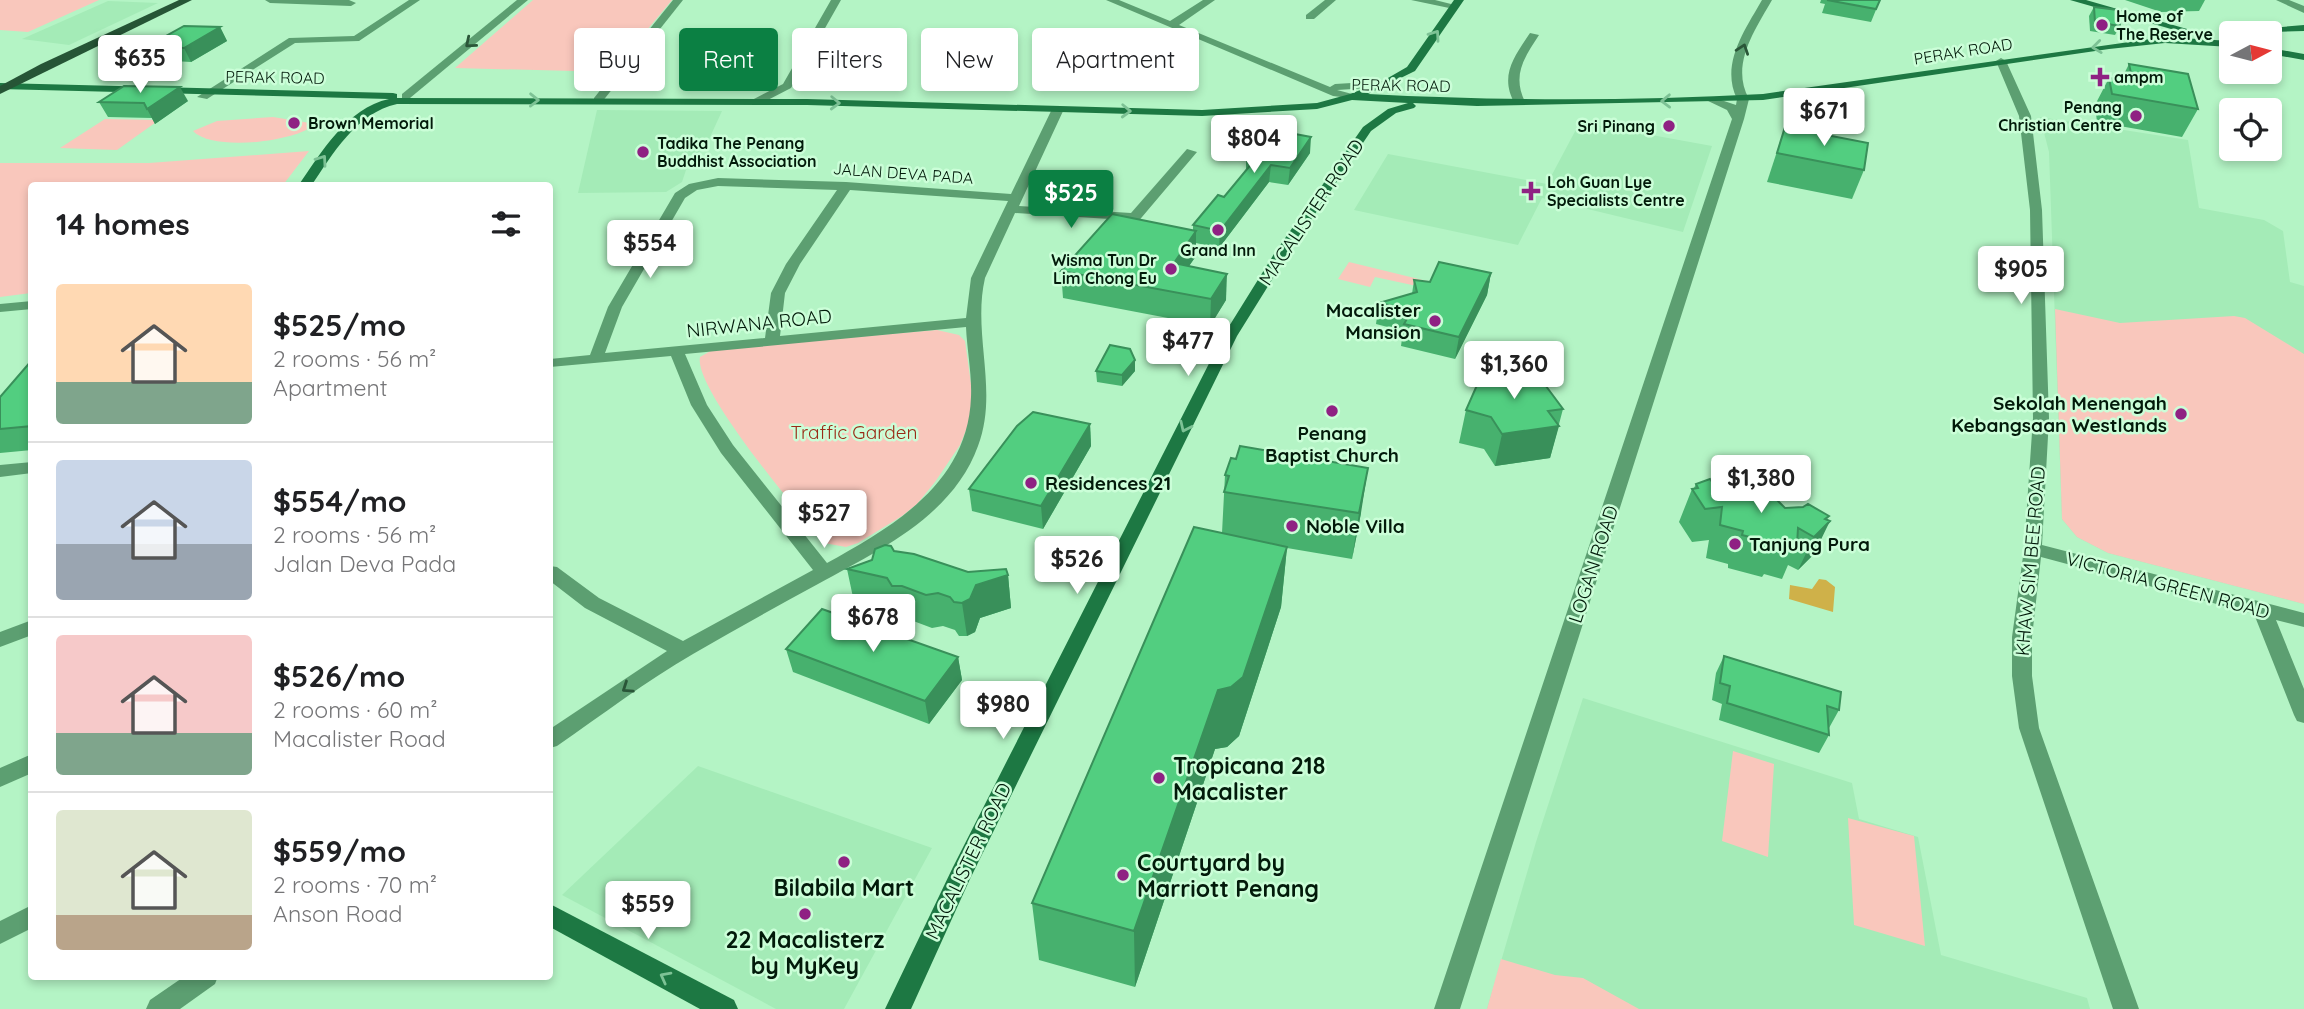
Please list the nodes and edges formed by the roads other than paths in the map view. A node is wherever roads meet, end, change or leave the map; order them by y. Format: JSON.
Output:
{"nodes":[{"id":1,"x":174,"y":0,"type":"edge"},
{"id":2,"x":187,"y":0,"type":"edge"},
{"id":3,"x":270,"y":0,"type":"edge"},
{"id":4,"x":415,"y":0,"type":"edge"},
{"id":5,"x":523,"y":0,"type":"edge"},
{"id":6,"x":678,"y":0,"type":"edge"},
{"id":7,"x":836,"y":0,"type":"edge"},
{"id":8,"x":1111,"y":0,"type":"edge"},
{"id":9,"x":1210,"y":0,"type":"edge"},
{"id":10,"x":1331,"y":0,"type":"edge"},
{"id":11,"x":1416,"y":0,"type":"edge"},
{"id":12,"x":1767,"y":0,"type":"edge"},
{"id":13,"x":2074,"y":0,"type":"edge"},
{"id":14,"x":2281,"y":0,"type":"edge"},
{"id":15,"x":1457,"y":3,"type":"edge"},
{"id":16,"x":351,"y":4,"type":"dead end"},
{"id":17,"x":2304,"y":10,"type":"edge"},
{"id":18,"x":1310,"y":17,"type":"dead end"},
{"id":19,"x":2149,"y":22,"type":"junction"},
{"id":20,"x":1171,"y":24,"type":"junction"},
{"id":21,"x":2304,"y":28,"type":"edge"},
{"id":22,"x":2282,"y":30,"type":"edge"},
{"id":23,"x":1534,"y":35,"type":"dead end"},
{"id":24,"x":2219,"y":37,"type":"edge"},
{"id":25,"x":2219,"y":39,"type":"edge"},
{"id":26,"x":2165,"y":40,"type":"junction"},
{"id":27,"x":2282,"y":53,"type":"edge"},
{"id":28,"x":2304,"y":57,"type":"edge"},
{"id":29,"x":2001,"y":61,"type":"junction"},
{"id":30,"x":1411,"y":69,"type":"junction"},
{"id":31,"x":1311,"y":81,"type":"junction"},
{"id":32,"x":1385,"y":84,"type":"junction"},
{"id":33,"x":787,"y":86,"type":"junction"},
{"id":34,"x":2,"y":87,"type":"edge"},
{"id":35,"x":209,"y":95,"type":"junction"},
{"id":36,"x":406,"y":96,"type":"junction"},
{"id":37,"x":1352,"y":97,"type":"junction"},
{"id":38,"x":466,"y":99,"type":"junction"},
{"id":39,"x":1743,"y":99,"type":"junction"},
{"id":40,"x":598,"y":100,"type":"junction"},
{"id":41,"x":1712,"y":100,"type":"junction"},
{"id":42,"x":756,"y":102,"type":"junction"},
{"id":43,"x":807,"y":102,"type":"junction"},
{"id":44,"x":1459,"y":102,"type":"junction"},
{"id":45,"x":1519,"y":102,"type":"junction"},
{"id":46,"x":1317,"y":106,"type":"junction"},
{"id":47,"x":1058,"y":109,"type":"junction"},
{"id":48,"x":1738,"y":119,"type":"junction"},
{"id":49,"x":1367,"y":129,"type":"junction"},
{"id":50,"x":340,"y":135,"type":"junction"},
{"id":51,"x":1191,"y":152,"type":"dead end"},
{"id":52,"x":307,"y":182,"type":"edge"},
{"id":53,"x":846,"y":186,"type":"junction"},
{"id":54,"x":1013,"y":203,"type":"junction"},
{"id":55,"x":1133,"y":217,"type":"junction"},
{"id":56,"x":1124,"y":233,"type":"edge"},
{"id":57,"x":28,"y":305,"type":"edge"},
{"id":58,"x":0,"y":308,"type":"edge"},
{"id":59,"x":972,"y":322,"type":"junction"},
{"id":60,"x":772,"y":341,"type":"junction"},
{"id":61,"x":676,"y":350,"type":"junction"},
{"id":62,"x":596,"y":358,"type":"junction"},
{"id":63,"x":553,"y":363,"type":"edge"},
{"id":64,"x":28,"y":468,"type":"edge"},
{"id":65,"x":0,"y":471,"type":"edge"},
{"id":66,"x":2033,"y":549,"type":"junction"},
{"id":67,"x":825,"y":573,"type":"junction"},
{"id":68,"x":553,"y":574,"type":"edge"},
{"id":69,"x":2262,"y":609,"type":"junction"},
{"id":70,"x":2304,"y":620,"type":"edge"},
{"id":71,"x":28,"y":629,"type":"edge"},
{"id":72,"x":0,"y":640,"type":"edge"},
{"id":73,"x":683,"y":650,"type":"junction"},
{"id":74,"x":2304,"y":715,"type":"edge"},
{"id":75,"x":553,"y":738,"type":"edge"},
{"id":76,"x":28,"y":765,"type":"edge"},
{"id":77,"x":0,"y":778,"type":"edge"},
{"id":78,"x":553,"y":916,"type":"edge"},
{"id":79,"x":28,"y":918,"type":"edge"},
{"id":80,"x":0,"y":933,"type":"edge"},
{"id":81,"x":200,"y":980,"type":"edge"},
{"id":82,"x":904,"y":1002,"type":"edge"},
{"id":83,"x":159,"y":1009,"type":"edge"},
{"id":84,"x":725,"y":1009,"type":"edge"},
{"id":85,"x":884,"y":1009,"type":"edge"},
{"id":86,"x":1447,"y":1009,"type":"edge"},
{"id":87,"x":2126,"y":1009,"type":"edge"}],
"edges":[{"from":1,"to":34,"type":"main road"},
{"from":2,"to":34,"type":"main road"},
{"from":3,"to":16,"type":"street"},
{"from":4,"to":35,"type":"street"},
{"from":5,"to":36,"type":"street","one_way":true},
{"from":6,"to":40,"type":"street"},
{"from":7,"to":33,"type":"street"},
{"from":8,"to":20,"type":"street"},
{"from":9,"to":20,"type":"street"},
{"from":10,"to":18,"type":"street"},
{"from":11,"to":15,"type":"street"},
{"from":39,"to":12,"type":"street","one_way":true},
{"from":13,"to":19,"type":"main road"},
{"from":14,"to":17,"type":"street"},
{"from":30,"to":15,"type":"main road","one_way":true},
{"from":19,"to":24,"type":"main road"},
{"from":19,"to":26,"type":"main road"},
{"from":20,"to":31,"type":"street"},
{"from":21,"to":22,"type":"main road"},
{"from":23,"to":45,"type":"street"},
{"from":25,"to":26,"type":"main road","name":"PERAK ROAD"},
{"from":26,"to":29,"type":"main road","name":"PERAK ROAD","one_way":true},
{"from":27,"to":28,"type":"main road"},
{"from":29,"to":39,"type":"main road","name":"PERAK ROAD"},
{"from":29,"to":66,"type":"street","name":"KHAW SIM BEE ROAD"},
{"from":30,"to":32,"type":"main road"},
{"from":30,"to":45,"type":"main road"},
{"from":31,"to":32,"type":"street"},
{"from":31,"to":37,"type":"street"},
{"from":32,"to":37,"type":"main road"},
{"from":33,"to":42,"type":"street"},
{"from":33,"to":43,"type":"street"},
{"from":34,"to":35,"type":"main road","name":"PERAK ROAD"},
{"from":35,"to":36,"type":"main road","name":"PERAK ROAD"},
{"from":35,"to":50,"type":"main road","name":"PERAK ROAD"},
{"from":36,"to":38,"type":"main road","name":"PERAK ROAD"},
{"from":37,"to":44,"type":"main road","name":"PERAK ROAD"},
{"from":37,"to":46,"type":"main road","name":"PERAK ROAD"},
{"from":38,"to":40,"type":"main road","name":"PERAK ROAD","one_way":true},
{"from":38,"to":50,"type":"main road","name":"PERAK ROAD"},
{"from":39,"to":41,"type":"main road","name":"PERAK ROAD"},
{"from":39,"to":48,"type":"street","name":"LOGAN ROAD"},
{"from":40,"to":42,"type":"main road","name":"PERAK ROAD"},
{"from":41,"to":45,"type":"main road","name":"PERAK ROAD","one_way":true},
{"from":41,"to":48,"type":"street"},
{"from":42,"to":43,"type":"main road","name":"PERAK ROAD"},
{"from":43,"to":47,"type":"main road","name":"PERAK ROAD","one_way":true},
{"from":44,"to":45,"type":"main road","name":"PERAK ROAD"},
{"from":44,"to":49,"type":"main road"},
{"from":47,"to":46,"type":"main road","name":"PERAK ROAD","one_way":true},
{"from":46,"to":49,"type":"main road"},
{"from":47,"to":54,"type":"street"},
{"from":48,"to":86,"type":"street","name":"LOGAN ROAD"},
{"from":49,"to":82,"type":"main road","name":"MACALISTER ROAD","one_way":true},
{"from":52,"to":50,"type":"main road","one_way":true},
{"from":51,"to":55,"type":"street"},
{"from":53,"to":54,"type":"street","name":"JALAN DEVA PADA"},
{"from":53,"to":60,"type":"street"},
{"from":53,"to":62,"type":"street","name":"JALAN DEVA PADA"},
{"from":54,"to":55,"type":"street","name":"JALAN DEVA PADA"},
{"from":54,"to":59,"type":"street"},
{"from":55,"to":56,"type":"street"},
{"from":57,"to":58,"type":"street"},
{"from":59,"to":60,"type":"street","name":"NIRWANA ROAD"},
{"from":59,"to":67,"type":"street"},
{"from":60,"to":61,"type":"street","name":"NIRWANA ROAD"},
{"from":61,"to":62,"type":"street","name":"NIRWANA ROAD"},
{"from":61,"to":67,"type":"street"},
{"from":62,"to":63,"type":"street","name":"NIRWANA ROAD"},
{"from":64,"to":65,"type":"street"},
{"from":66,"to":69,"type":"street","name":"VICTORIA GREEN ROAD"},
{"from":66,"to":87,"type":"street","name":"KHAW SIM BEE ROAD"},
{"from":67,"to":73,"type":"street"},
{"from":68,"to":73,"type":"street"},
{"from":69,"to":70,"type":"street","name":"VICTORIA GREEN ROAD"},
{"from":69,"to":74,"type":"street"},
{"from":71,"to":72,"type":"street"},
{"from":73,"to":75,"type":"street","one_way":true},
{"from":76,"to":77,"type":"street"},
{"from":84,"to":78,"type":"main road","one_way":true},
{"from":79,"to":80,"type":"street"},
{"from":81,"to":83,"type":"street"},
{"from":82,"to":85,"type":"main road"}]}
